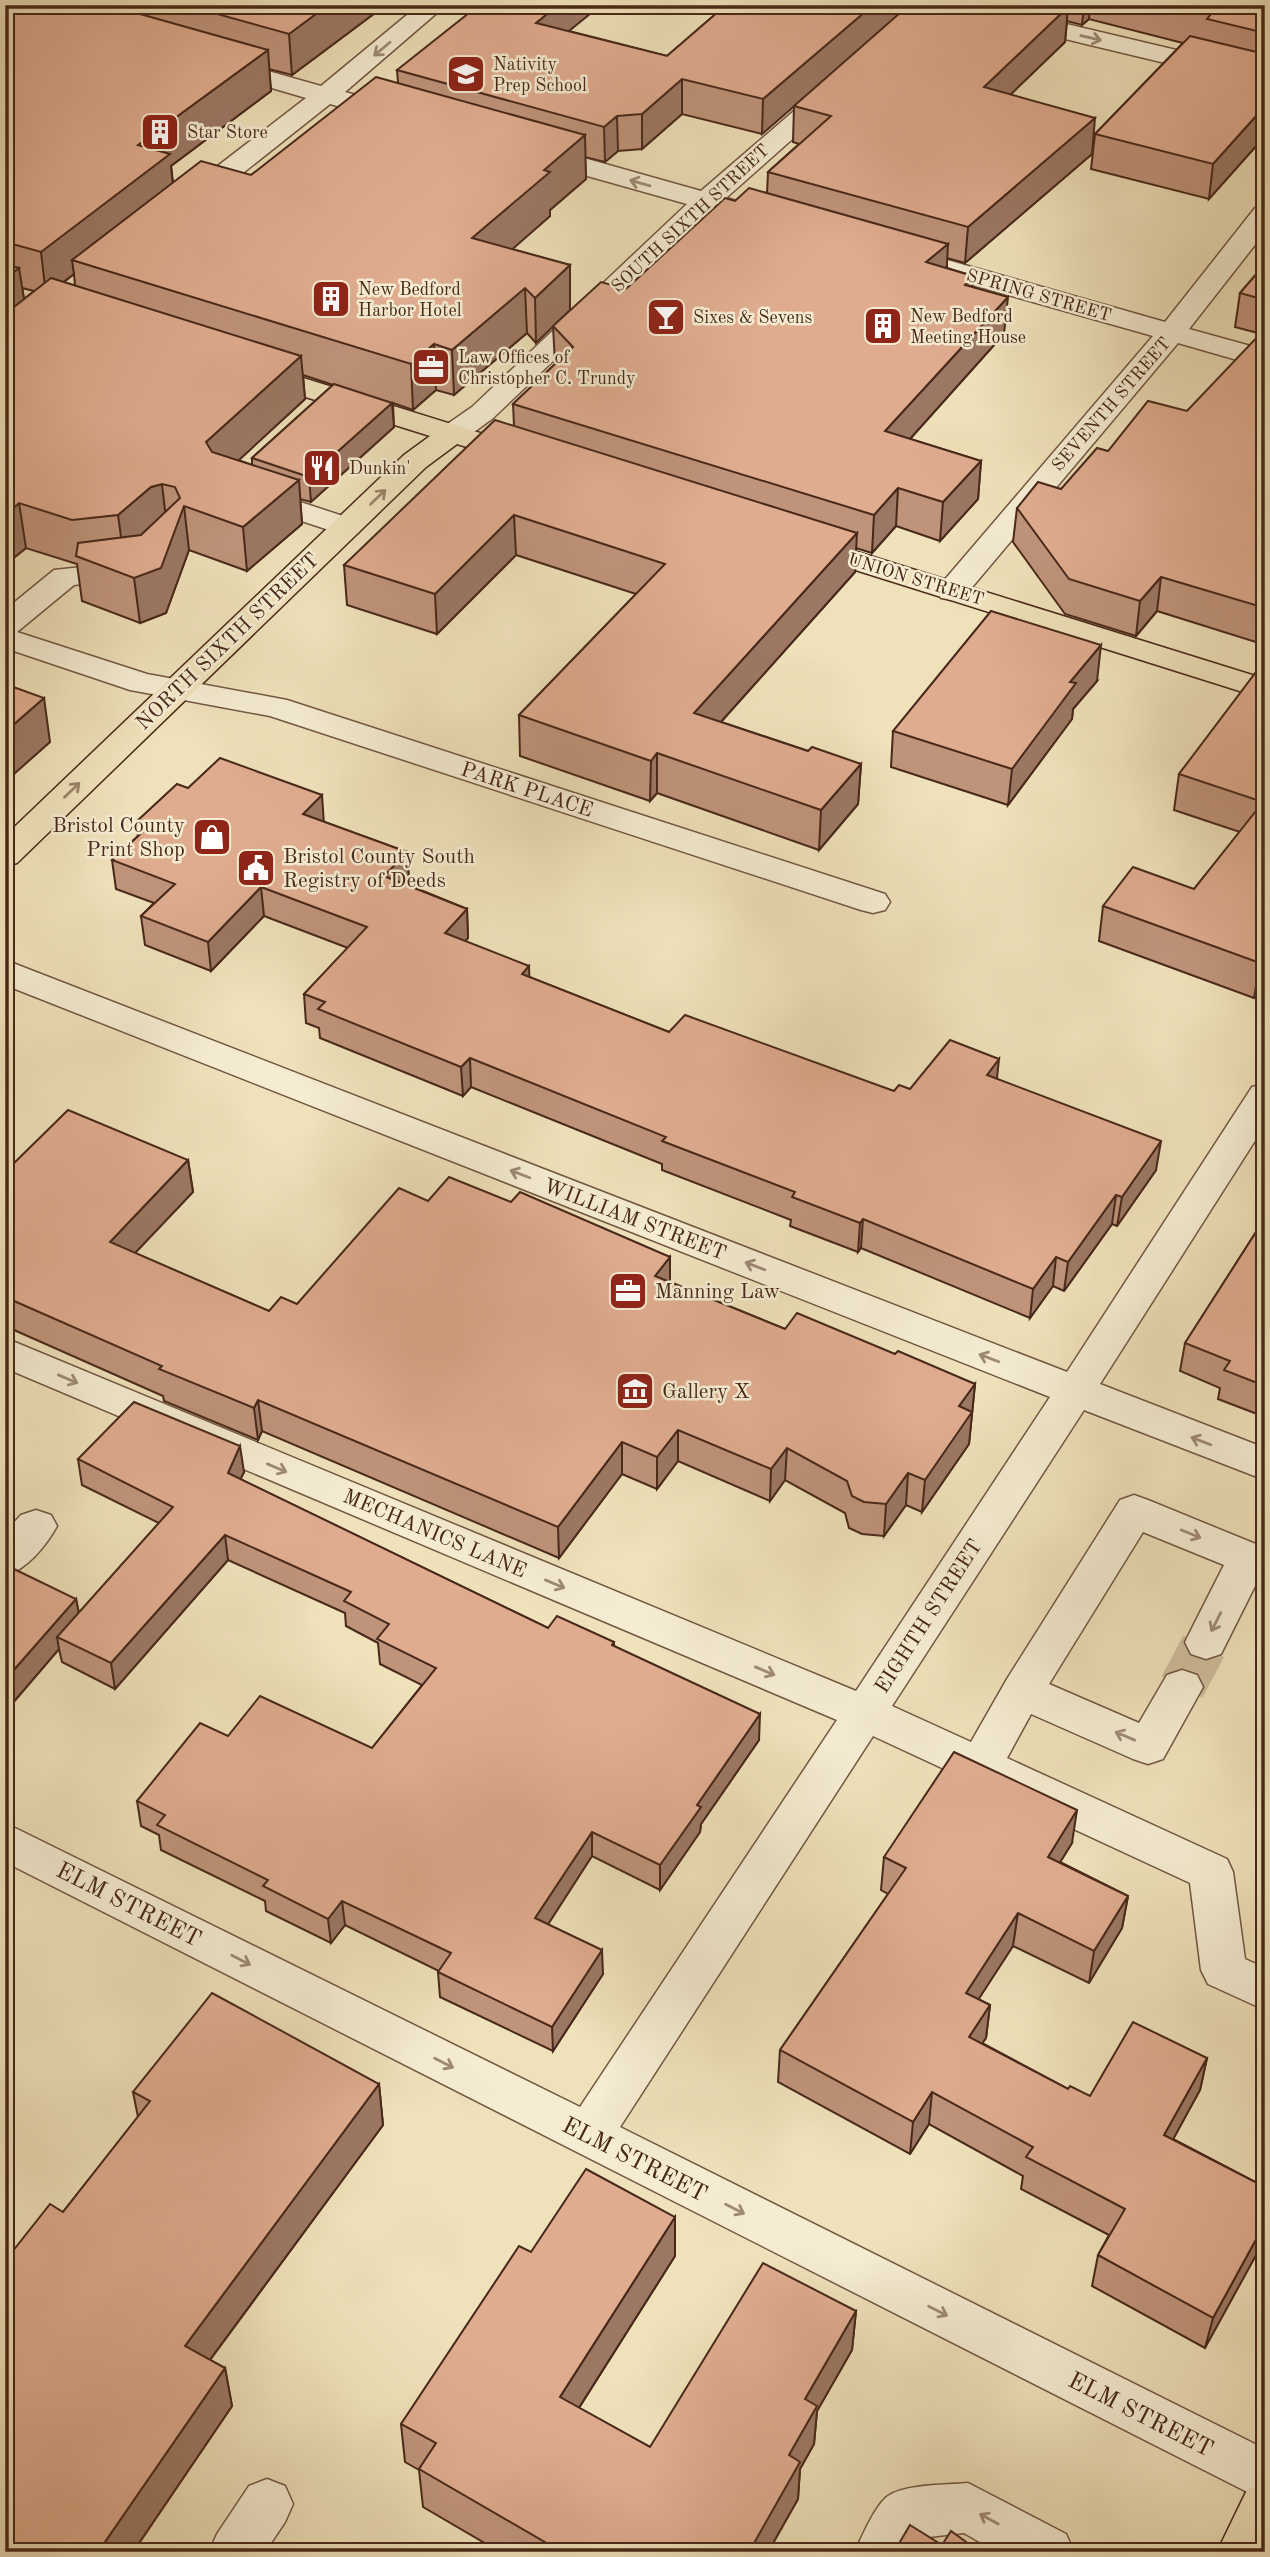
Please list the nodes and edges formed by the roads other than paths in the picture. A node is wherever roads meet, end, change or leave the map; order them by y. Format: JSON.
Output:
{"nodes":[{"id":1,"x":434,"y":5,"type":"edge"},
{"id":2,"x":953,"y":5,"type":"edge"},
{"id":3,"x":192,"y":58,"type":"edge"},
{"id":4,"x":854,"y":71,"type":"edge"},
{"id":5,"x":1265,"y":79,"type":"edge"},
{"id":6,"x":326,"y":95,"type":"junction"},
{"id":7,"x":418,"y":121,"type":"edge"},
{"id":8,"x":509,"y":146,"type":"edge"},
{"id":9,"x":706,"y":201,"type":"junction"},
{"id":10,"x":1265,"y":214,"type":"edge"},
{"id":11,"x":166,"y":220,"type":"edge"},
{"id":12,"x":799,"y":227,"type":"edge"},
{"id":13,"x":892,"y":254,"type":"edge"},
{"id":14,"x":1172,"y":332,"type":"junction"},
{"id":15,"x":1265,"y":359,"type":"edge"},
{"id":16,"x":226,"y":362,"type":"edge"},
{"id":17,"x":453,"y":433,"type":"junction"},
{"id":18,"x":558,"y":467,"type":"edge"},
{"id":19,"x":248,"y":468,"type":"edge"},
{"id":20,"x":347,"y":527,"type":"junction"},
{"id":21,"x":781,"y":537,"type":"edge"},
{"id":22,"x":151,"y":555,"type":"edge"},
{"id":23,"x":952,"y":591,"type":"junction"},
{"id":24,"x":5,"y":626,"type":"edge"},
{"id":25,"x":5,"y":638,"type":"edge"},
{"id":26,"x":1265,"y":689,"type":"edge"},
{"id":27,"x":176,"y":690,"type":"junction"},
{"id":28,"x":5,"y":855,"type":"edge"},
{"id":29,"x":873,"y":902,"type":"dead end"},
{"id":30,"x":5,"y":972,"type":"edge"},
{"id":31,"x":1265,"y":1096,"type":"edge"},
{"id":32,"x":5,"y":1352,"type":"edge"},
{"id":33,"x":1075,"y":1391,"type":"junction"},
{"id":34,"x":1265,"y":1465,"type":"edge"},
{"id":35,"x":37,"y":1526,"type":"dead end"},
{"id":36,"x":5,"y":1560,"type":"edge"},
{"id":37,"x":1206,"y":1642,"type":"tunnel mouth"},
{"id":38,"x":1182,"y":1687,"type":"tunnel mouth"},
{"id":39,"x":1022,"y":1691,"type":"junction"},
{"id":40,"x":865,"y":1713,"type":"junction"},
{"id":41,"x":980,"y":1766,"type":"junction"},
{"id":42,"x":5,"y":1841,"type":"edge"},
{"id":43,"x":1265,"y":1990,"type":"edge"},
{"id":44,"x":589,"y":2135,"type":"junction"},
{"id":45,"x":1265,"y":2476,"type":"edge"},
{"id":46,"x":267,"y":2504,"type":"dead end"},
{"id":47,"x":1265,"y":2508,"type":"edge"},
{"id":48,"x":235,"y":2552,"type":"edge"},
{"id":49,"x":881,"y":2552,"type":"edge"},
{"id":50,"x":1048,"y":2552,"type":"edge"},
{"id":51,"x":1243,"y":2552,"type":"edge"}],
"edges":[{"from":1,"to":6,"type":"street","one_way":true},
{"from":2,"to":5,"type":"street","one_way":true},
{"from":3,"to":6,"type":"street"},
{"from":4,"to":9,"type":"street","name":"SOUTH SIXTH STREET"},
{"from":6,"to":7,"type":"street"},
{"from":6,"to":11,"type":"street"},
{"from":9,"to":8,"type":"street","one_way":true},
{"from":9,"to":12,"type":"street"},
{"from":9,"to":17,"type":"street","name":"SOUTH SIXTH STREET"},
{"from":10,"to":14,"type":"street","name":"SEVENTH STREET"},
{"from":13,"to":14,"type":"street","name":"SPRING STREET"},
{"from":14,"to":15,"type":"street","name":"SPRING STREET"},
{"from":14,"to":23,"type":"street","name":"SEVENTH STREET"},
{"from":16,"to":17,"type":"main road"},
{"from":17,"to":18,"type":"main road"},
{"from":20,"to":17,"type":"main road","name":"NORTH SIXTH STREET","one_way":true},
{"from":19,"to":20,"type":"street"},
{"from":20,"to":27,"type":"main road","name":"NORTH SIXTH STREET"},
{"from":21,"to":23,"type":"main road","name":"UNION STREET"},
{"from":22,"to":24,"type":"street"},
{"from":23,"to":26,"type":"main road","name":"UNION STREET"},
{"from":25,"to":27,"type":"street","name":"PARK PLACE"},
{"from":28,"to":27,"type":"main road","name":"NORTH SIXTH STREET","one_way":true},
{"from":27,"to":29,"type":"street","name":"PARK PLACE"},
{"from":33,"to":30,"type":"street","name":"WILLIAM STREET","one_way":true},
{"from":31,"to":33,"type":"street","name":"EIGHTH STREET"},
{"from":32,"to":40,"type":"street","name":"MECHANICS LANE","one_way":true},
{"from":34,"to":33,"type":"street","name":"WILLIAM STREET","one_way":true},
{"from":33,"to":40,"type":"street","name":"EIGHTH STREET"},
{"from":35,"to":36,"type":"street"},
{"from":39,"to":37,"type":"street","one_way":true},
{"from":38,"to":39,"type":"street","one_way":true},
{"from":39,"to":41,"type":"street"},
{"from":40,"to":41,"type":"street","name":"MECHANICS LANE"},
{"from":40,"to":44,"type":"street","name":"EIGHTH STREET"},
{"from":41,"to":43,"type":"street","name":"MECHANICS LANE"},
{"from":42,"to":44,"type":"street","name":"ELM STREET","one_way":true},
{"from":44,"to":45,"type":"street","name":"ELM STREET","one_way":true},
{"from":46,"to":48,"type":"street"},
{"from":47,"to":51,"type":"main road"},
{"from":50,"to":49,"type":"street","one_way":true}]}
